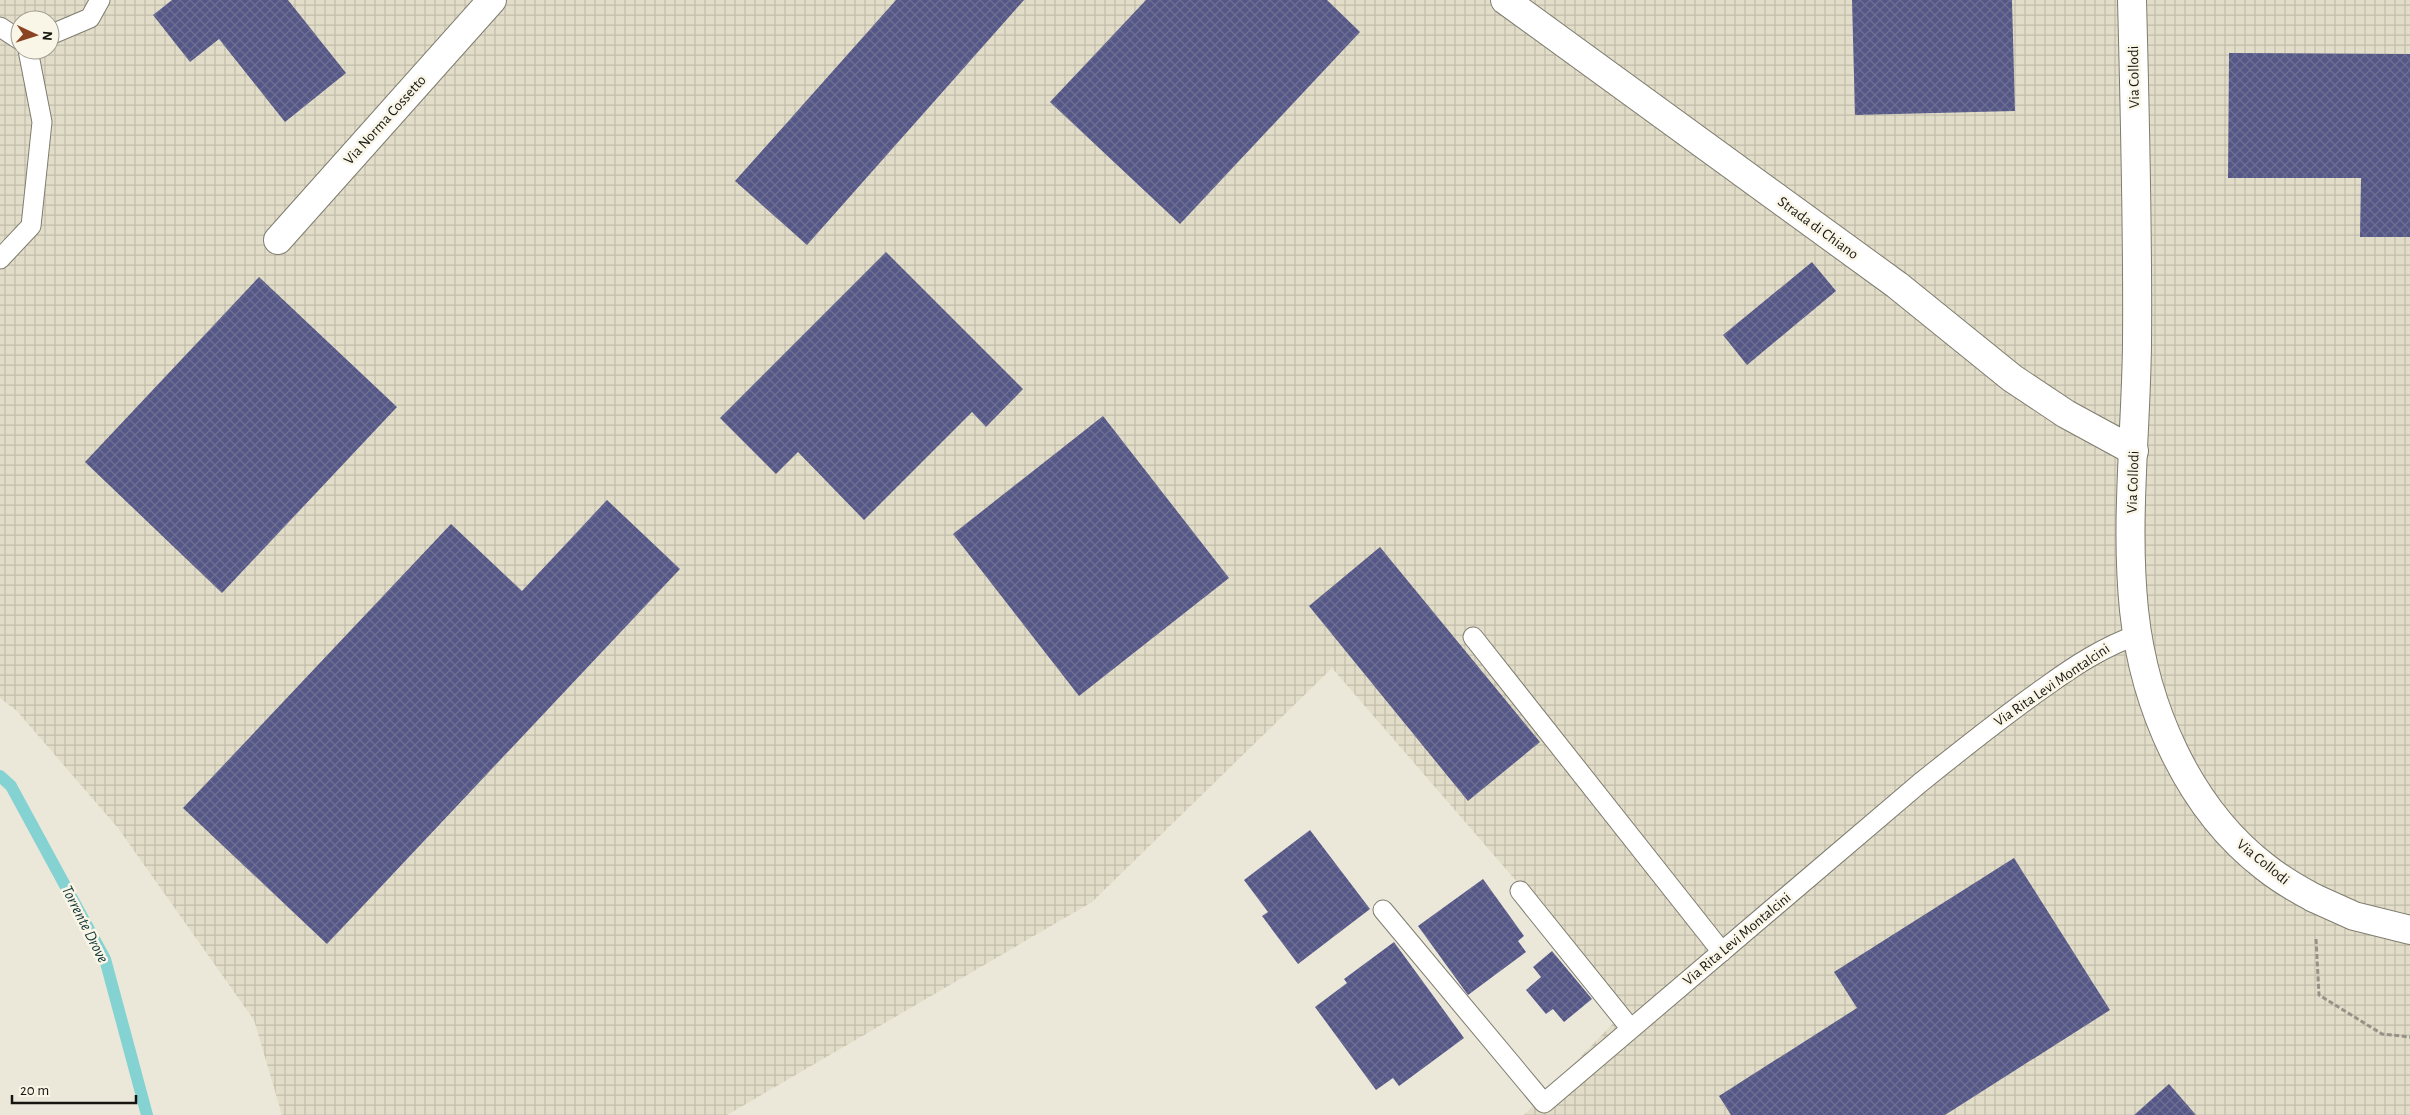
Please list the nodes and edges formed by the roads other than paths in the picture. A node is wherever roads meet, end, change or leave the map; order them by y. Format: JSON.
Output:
{"nodes":[{"id":1,"x":100,"y":0,"type":"edge"},
{"id":2,"x":492,"y":0,"type":"edge"},
{"id":3,"x":1505,"y":0,"type":"edge"},
{"id":4,"x":2132,"y":0,"type":"edge"},
{"id":5,"x":60,"y":30,"type":"edge"},
{"id":6,"x":30,"y":60,"type":"edge"},
{"id":7,"x":278,"y":240,"type":"dead end"},
{"id":8,"x":0,"y":260,"type":"edge"},
{"id":9,"x":2134,"y":451,"type":"junction"},
{"id":10,"x":2138,"y":635,"type":"junction"},
{"id":11,"x":1474,"y":637,"type":"dead end"},
{"id":12,"x":1520,"y":891,"type":"dead end"},
{"id":13,"x":1383,"y":910,"type":"dead end"},
{"id":14,"x":2410,"y":930,"type":"edge"},
{"id":15,"x":1722,"y":952,"type":"junction"},
{"id":16,"x":1631,"y":1028,"type":"junction"}],
"edges":[{"from":1,"to":5,"type":"lane"},
{"from":2,"to":7,"type":"street","name":"Via Norma Cossetto"},
{"from":3,"to":9,"type":"street","name":"Strada di Chiano"},
{"from":4,"to":9,"type":"street","name":"Via Collodi"},
{"from":6,"to":8,"type":"lane"},
{"from":9,"to":10,"type":"street","name":"Via Collodi"},
{"from":10,"to":14,"type":"street","name":"Via Collodi"},
{"from":10,"to":15,"type":"lane","name":"Via Rita Levi Montalcini"},
{"from":11,"to":15,"type":"lane"},
{"from":12,"to":16,"type":"lane"},
{"from":13,"to":16,"type":"lane","name":"Via Rita Levi Montalcini"},
{"from":15,"to":16,"type":"lane","name":"Via Rita Levi Montalcini"}]}
